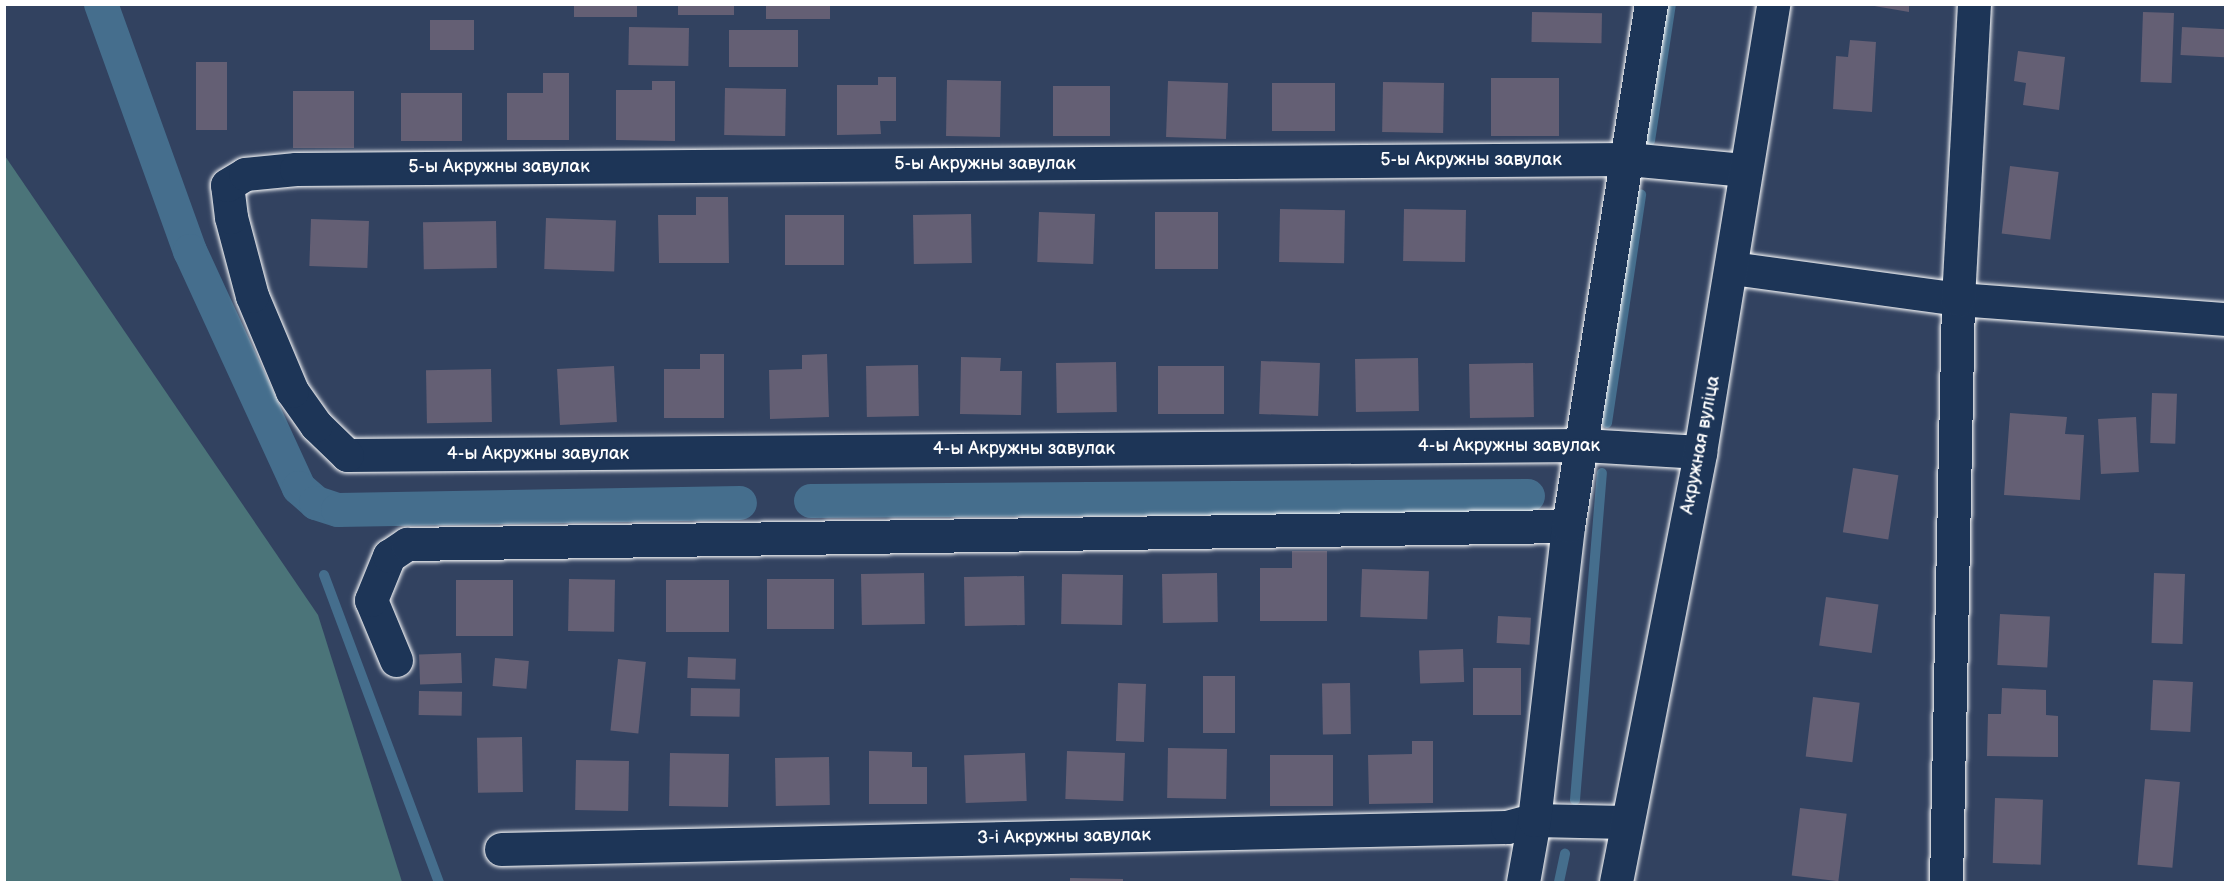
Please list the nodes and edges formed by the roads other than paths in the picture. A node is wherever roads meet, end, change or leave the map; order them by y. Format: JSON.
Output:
{"nodes":[{"id":1,"x":1651,"y":4,"type":"edge"},
{"id":2,"x":1773,"y":4,"type":"edge"},
{"id":3,"x":1974,"y":4,"type":"edge"},
{"id":4,"x":1628,"y":159,"type":"junction"},
{"id":5,"x":1745,"y":170,"type":"junction"},
{"id":6,"x":1732,"y":268,"type":"junction"},
{"id":7,"x":1958,"y":299,"type":"junction"},
{"id":8,"x":2226,"y":319,"type":"edge"},
{"id":9,"x":1583,"y":445,"type":"junction"},
{"id":10,"x":1700,"y":453,"type":"junction"},
{"id":11,"x":346,"y":455,"type":"joint"},
{"id":12,"x":1568,"y":526,"type":"junction"},
{"id":13,"x":396,"y":660,"type":"dead end"},
{"id":14,"x":1534,"y":820,"type":"junction"},
{"id":15,"x":1625,"y":822,"type":"junction"},
{"id":16,"x":501,"y":849,"type":"dead end"},
{"id":17,"x":1523,"y":882,"type":"edge"},
{"id":18,"x":1616,"y":882,"type":"edge"},
{"id":19,"x":1946,"y":882,"type":"edge"}],
"edges":[{"from":1,"to":4,"type":"street"},
{"from":2,"to":5,"type":"street","name":"Акружная вуліца"},
{"from":3,"to":7,"type":"street"},
{"from":4,"to":5,"type":"street","name":"5-ы Акружны завулак"},
{"from":4,"to":9,"type":"street"},
{"from":4,"to":11,"type":"street","name":"5-ы Акружны завулак"},
{"from":5,"to":6,"type":"street","name":"Акружная вуліца"},
{"from":6,"to":7,"type":"street"},
{"from":6,"to":10,"type":"street","name":"Акружная вуліца"},
{"from":7,"to":8,"type":"street"},
{"from":7,"to":19,"type":"street"},
{"from":9,"to":10,"type":"street","name":"4-ы Акружны завулак"},
{"from":9,"to":11,"type":"street","name":"4-ы Акружны завулак"},
{"from":9,"to":12,"type":"street"},
{"from":10,"to":15,"type":"street","name":"Акружная вуліца"},
{"from":12,"to":13,"type":"street"},
{"from":12,"to":14,"type":"street"},
{"from":14,"to":15,"type":"street","name":"3-і Акружны завулак"},
{"from":14,"to":16,"type":"street","name":"3-і Акружны завулак"},
{"from":14,"to":17,"type":"street"},
{"from":15,"to":18,"type":"street","name":"Акружная вуліца"}]}
